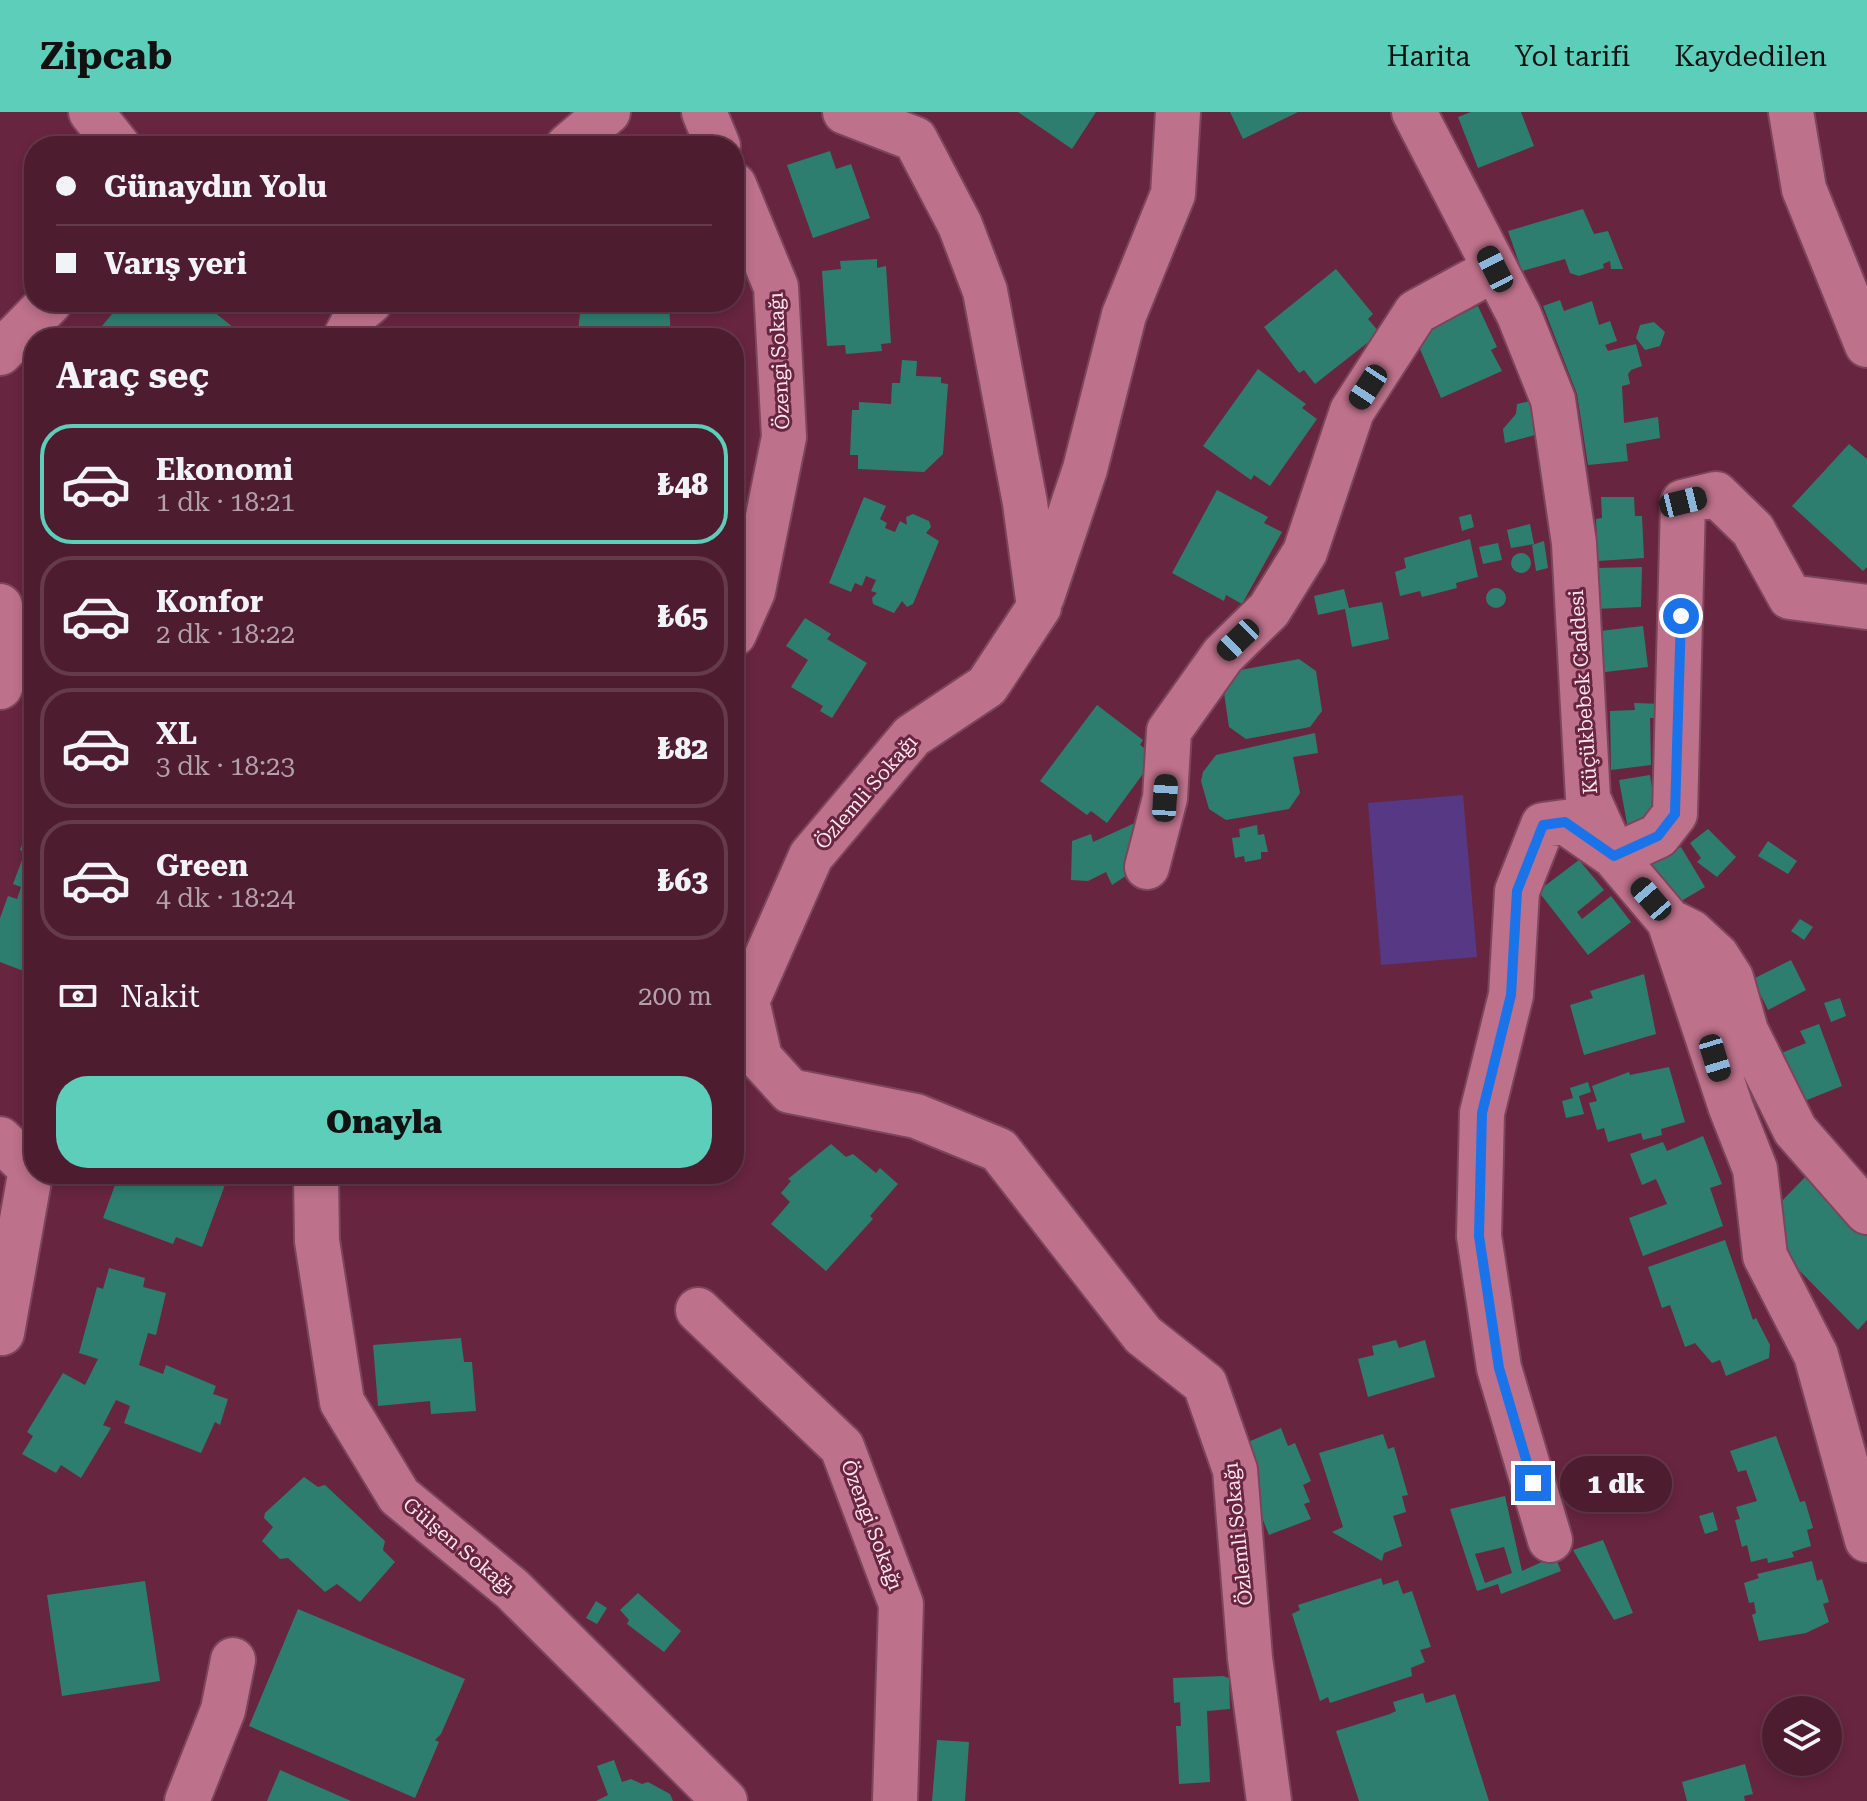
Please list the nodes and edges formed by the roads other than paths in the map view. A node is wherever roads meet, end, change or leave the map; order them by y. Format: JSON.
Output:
{"nodes":[{"id":1,"x":91,"y":112,"type":"edge"},
{"id":2,"x":608,"y":112,"type":"edge"},
{"id":3,"x":704,"y":112,"type":"edge"},
{"id":4,"x":845,"y":112,"type":"edge"},
{"id":5,"x":1178,"y":112,"type":"edge"},
{"id":6,"x":1414,"y":112,"type":"edge"},
{"id":7,"x":1791,"y":112,"type":"edge"},
{"id":8,"x":923,"y":126,"type":"edge"},
{"id":9,"x":110,"y":136,"type":"edge"},
{"id":10,"x":580,"y":136,"type":"edge"},
{"id":11,"x":714,"y":136,"type":"edge"},
{"id":12,"x":744,"y":209,"type":"edge"},
{"id":13,"x":1495,"y":269,"type":"junction"},
{"id":14,"x":40,"y":312,"type":"edge"},
{"id":15,"x":25,"y":328,"type":"edge"},
{"id":16,"x":24,"y":329,"type":"edge"},
{"id":17,"x":1867,"y":345,"type":"edge"},
{"id":18,"x":0,"y":353,"type":"edge"},
{"id":19,"x":0,"y":606,"type":"edge"},
{"id":20,"x":1039,"y":607,"type":"junction"},
{"id":21,"x":1867,"y":607,"type":"edge"},
{"id":22,"x":744,"y":611,"type":"edge"},
{"id":23,"x":0,"y":687,"type":"edge"},
{"id":24,"x":1614,"y":856,"type":"junction"},
{"id":25,"x":1147,"y":867,"type":"dead end"},
{"id":26,"x":1669,"y":921,"type":"junction"},
{"id":27,"x":0,"y":1139,"type":"edge"},
{"id":28,"x":24,"y":1162,"type":"edge"},
{"id":29,"x":28,"y":1184,"type":"edge"},
{"id":30,"x":316,"y":1184,"type":"edge"},
{"id":31,"x":1867,"y":1212,"type":"edge"},
{"id":32,"x":698,"y":1310,"type":"dead end"},
{"id":33,"x":2,"y":1333,"type":"dead end"},
{"id":34,"x":1550,"y":1540,"type":"dead end"},
{"id":35,"x":1867,"y":1540,"type":"edge"},
{"id":36,"x":233,"y":1660,"type":"dead end"},
{"id":37,"x":187,"y":1801,"type":"edge"},
{"id":38,"x":725,"y":1801,"type":"edge"},
{"id":39,"x":895,"y":1801,"type":"edge"},
{"id":40,"x":1269,"y":1801,"type":"edge"}],
"edges":[{"from":1,"to":9,"type":"street"},
{"from":2,"to":10,"type":"street"},
{"from":3,"to":11,"type":"street"},
{"from":4,"to":8,"type":"street"},
{"from":5,"to":20,"type":"street","name":"Özlemli Sokağı"},
{"from":6,"to":13,"type":"street","name":"Küçükbebek Caddesi"},
{"from":7,"to":17,"type":"street"},
{"from":8,"to":20,"type":"street"},
{"from":12,"to":22,"type":"street","name":"Özengi Sokağı"},
{"from":13,"to":24,"type":"street","name":"Küçükbebek Caddesi"},
{"from":13,"to":25,"type":"street"},
{"from":14,"to":15,"type":"street"},
{"from":16,"to":18,"type":"street"},
{"from":19,"to":23,"type":"street"},
{"from":20,"to":40,"type":"street","name":"Özlemli Sokağı"},
{"from":21,"to":24,"type":"street"},
{"from":24,"to":26,"type":"street","name":"Küçükbebek Caddesi"},
{"from":24,"to":34,"type":"street"},
{"from":26,"to":31,"type":"street","name":"Küçükbebek Caddesi"},
{"from":26,"to":35,"type":"street"},
{"from":27,"to":28,"type":"street"},
{"from":29,"to":33,"type":"street"},
{"from":30,"to":38,"type":"street","name":"Gülşen Sokağı"},
{"from":32,"to":39,"type":"street","name":"Özengi Sokağı"},
{"from":36,"to":37,"type":"street"}]}
